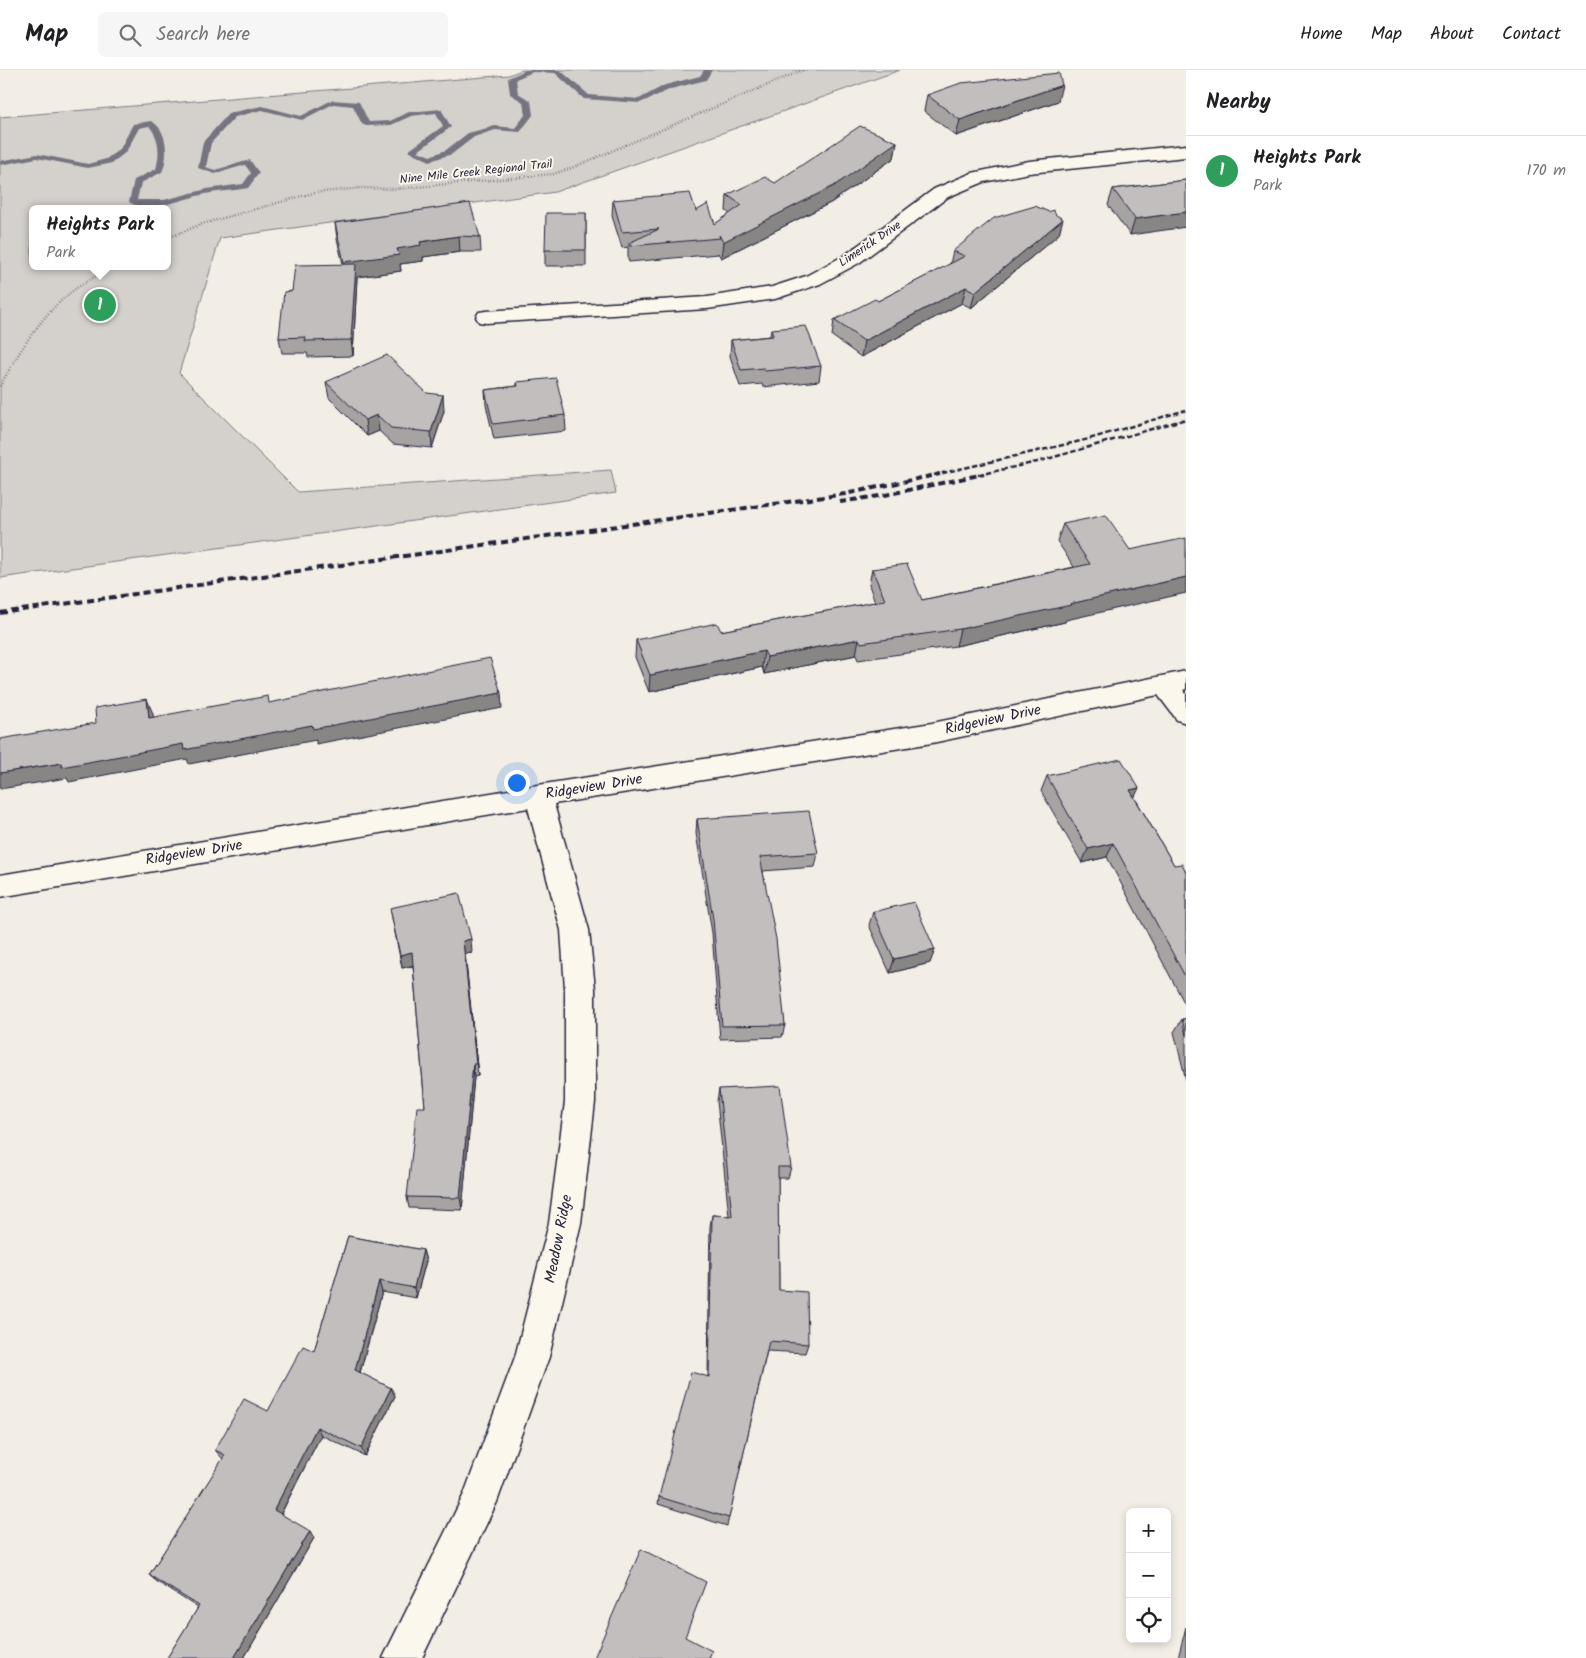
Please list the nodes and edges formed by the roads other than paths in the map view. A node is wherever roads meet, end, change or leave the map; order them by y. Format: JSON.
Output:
{"nodes":[{"id":1,"x":1186,"y":151,"type":"edge"},
{"id":2,"x":486,"y":317,"type":"dead end"},
{"id":3,"x":1175,"y":682,"type":"edge"},
{"id":4,"x":1186,"y":713,"type":"edge"},
{"id":5,"x":538,"y":796,"type":"junction"},
{"id":6,"x":0,"y":886,"type":"edge"},
{"id":7,"x":402,"y":1658,"type":"edge"}],
"edges":[{"from":1,"to":2,"type":"street","name":"Limerick Drive"},
{"from":3,"to":4,"type":"street"},
{"from":3,"to":5,"type":"street","name":"Ridgeview Drive"},
{"from":5,"to":6,"type":"street","name":"Ridgeview Drive"},
{"from":5,"to":7,"type":"street","name":"Meadow Ridge"}]}
